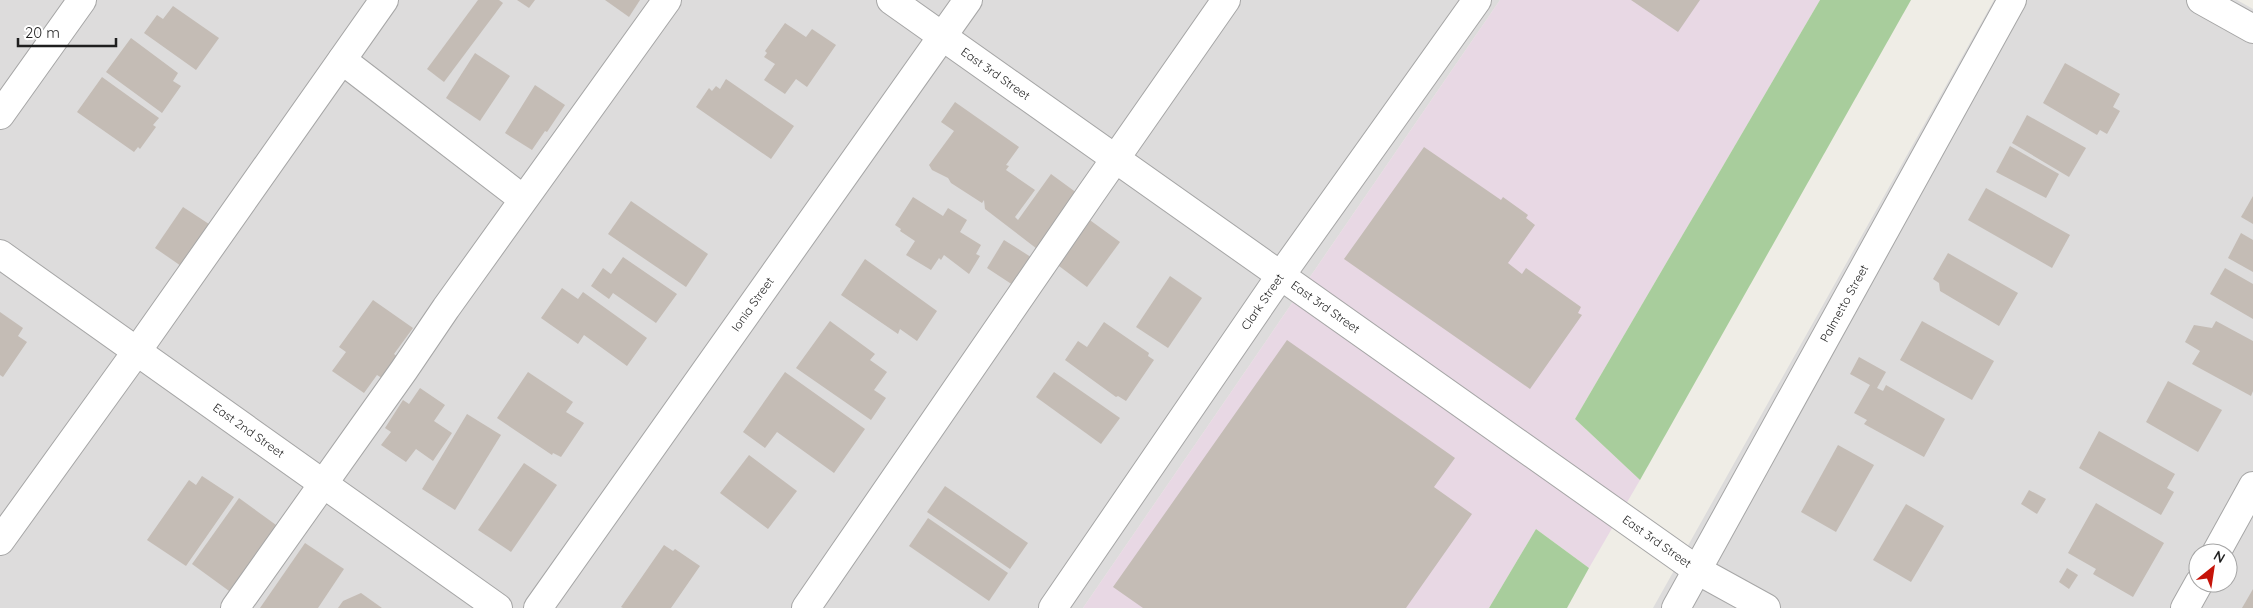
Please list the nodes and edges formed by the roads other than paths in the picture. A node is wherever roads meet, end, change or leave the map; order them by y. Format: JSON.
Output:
{"nodes":[{"id":1,"x":82,"y":0,"type":"edge"},
{"id":2,"x":384,"y":0,"type":"edge"},
{"id":3,"x":667,"y":0,"type":"edge"},
{"id":4,"x":891,"y":0,"type":"edge"},
{"id":5,"x":968,"y":0,"type":"edge"},
{"id":6,"x":1226,"y":0,"type":"edge"},
{"id":7,"x":1477,"y":0,"type":"edge"},
{"id":8,"x":2012,"y":0,"type":"edge"},
{"id":9,"x":2201,"y":0,"type":"edge"},
{"id":10,"x":2253,"y":29,"type":"edge"},
{"id":11,"x":943,"y":37,"type":"junction"},
{"id":12,"x":342,"y":60,"type":"junction"},
{"id":13,"x":0,"y":115,"type":"edge"},
{"id":14,"x":1115,"y":158,"type":"junction"},
{"id":15,"x":523,"y":199,"type":"junction"},
{"id":16,"x":0,"y":254,"type":"edge"},
{"id":17,"x":1281,"y":275,"type":"junction"},
{"id":18,"x":137,"y":351,"type":"junction"},
{"id":19,"x":323,"y":484,"type":"junction"},
{"id":20,"x":2253,"y":486,"type":"edge"},
{"id":21,"x":0,"y":541,"type":"edge"},
{"id":22,"x":2222,"y":543,"type":"edge"},
{"id":23,"x":1697,"y":570,"type":"junction"},
{"id":24,"x":2193,"y":593,"type":"edge"},
{"id":25,"x":235,"y":608,"type":"edge"},
{"id":26,"x":498,"y":608,"type":"edge"},
{"id":27,"x":538,"y":608,"type":"edge"},
{"id":28,"x":806,"y":608,"type":"edge"},
{"id":29,"x":1053,"y":608,"type":"edge"},
{"id":30,"x":1676,"y":608,"type":"edge"},
{"id":31,"x":1766,"y":608,"type":"edge"},
{"id":32,"x":2185,"y":608,"type":"edge"}],
"edges":[{"from":1,"to":13,"type":"street"},
{"from":2,"to":12,"type":"street"},
{"from":3,"to":15,"type":"street"},
{"from":4,"to":11,"type":"street","name":"East 3rd Street"},
{"from":5,"to":11,"type":"street","name":"Ionia Street"},
{"from":6,"to":14,"type":"street"},
{"from":7,"to":17,"type":"street","name":"Clark Street"},
{"from":8,"to":23,"type":"street","name":"Palmetto Street"},
{"from":9,"to":10,"type":"street"},
{"from":11,"to":14,"type":"street","name":"East 3rd Street"},
{"from":11,"to":27,"type":"street","name":"Ionia Street"},
{"from":12,"to":15,"type":"street"},
{"from":12,"to":18,"type":"street"},
{"from":14,"to":17,"type":"street","name":"East 3rd Street"},
{"from":14,"to":28,"type":"street"},
{"from":15,"to":19,"type":"street"},
{"from":16,"to":18,"type":"street","name":"East 2nd Street"},
{"from":17,"to":23,"type":"street","name":"East 3rd Street"},
{"from":17,"to":29,"type":"street","name":"Clark Street"},
{"from":18,"to":19,"type":"street","name":"East 2nd Street"},
{"from":18,"to":21,"type":"street"},
{"from":19,"to":25,"type":"street"},
{"from":19,"to":26,"type":"street","name":"East 2nd Street"},
{"from":20,"to":22,"type":"street"},
{"from":23,"to":30,"type":"street","name":"Palmetto Street"},
{"from":23,"to":31,"type":"street","name":"East 3rd Street"},
{"from":24,"to":32,"type":"street"}]}
